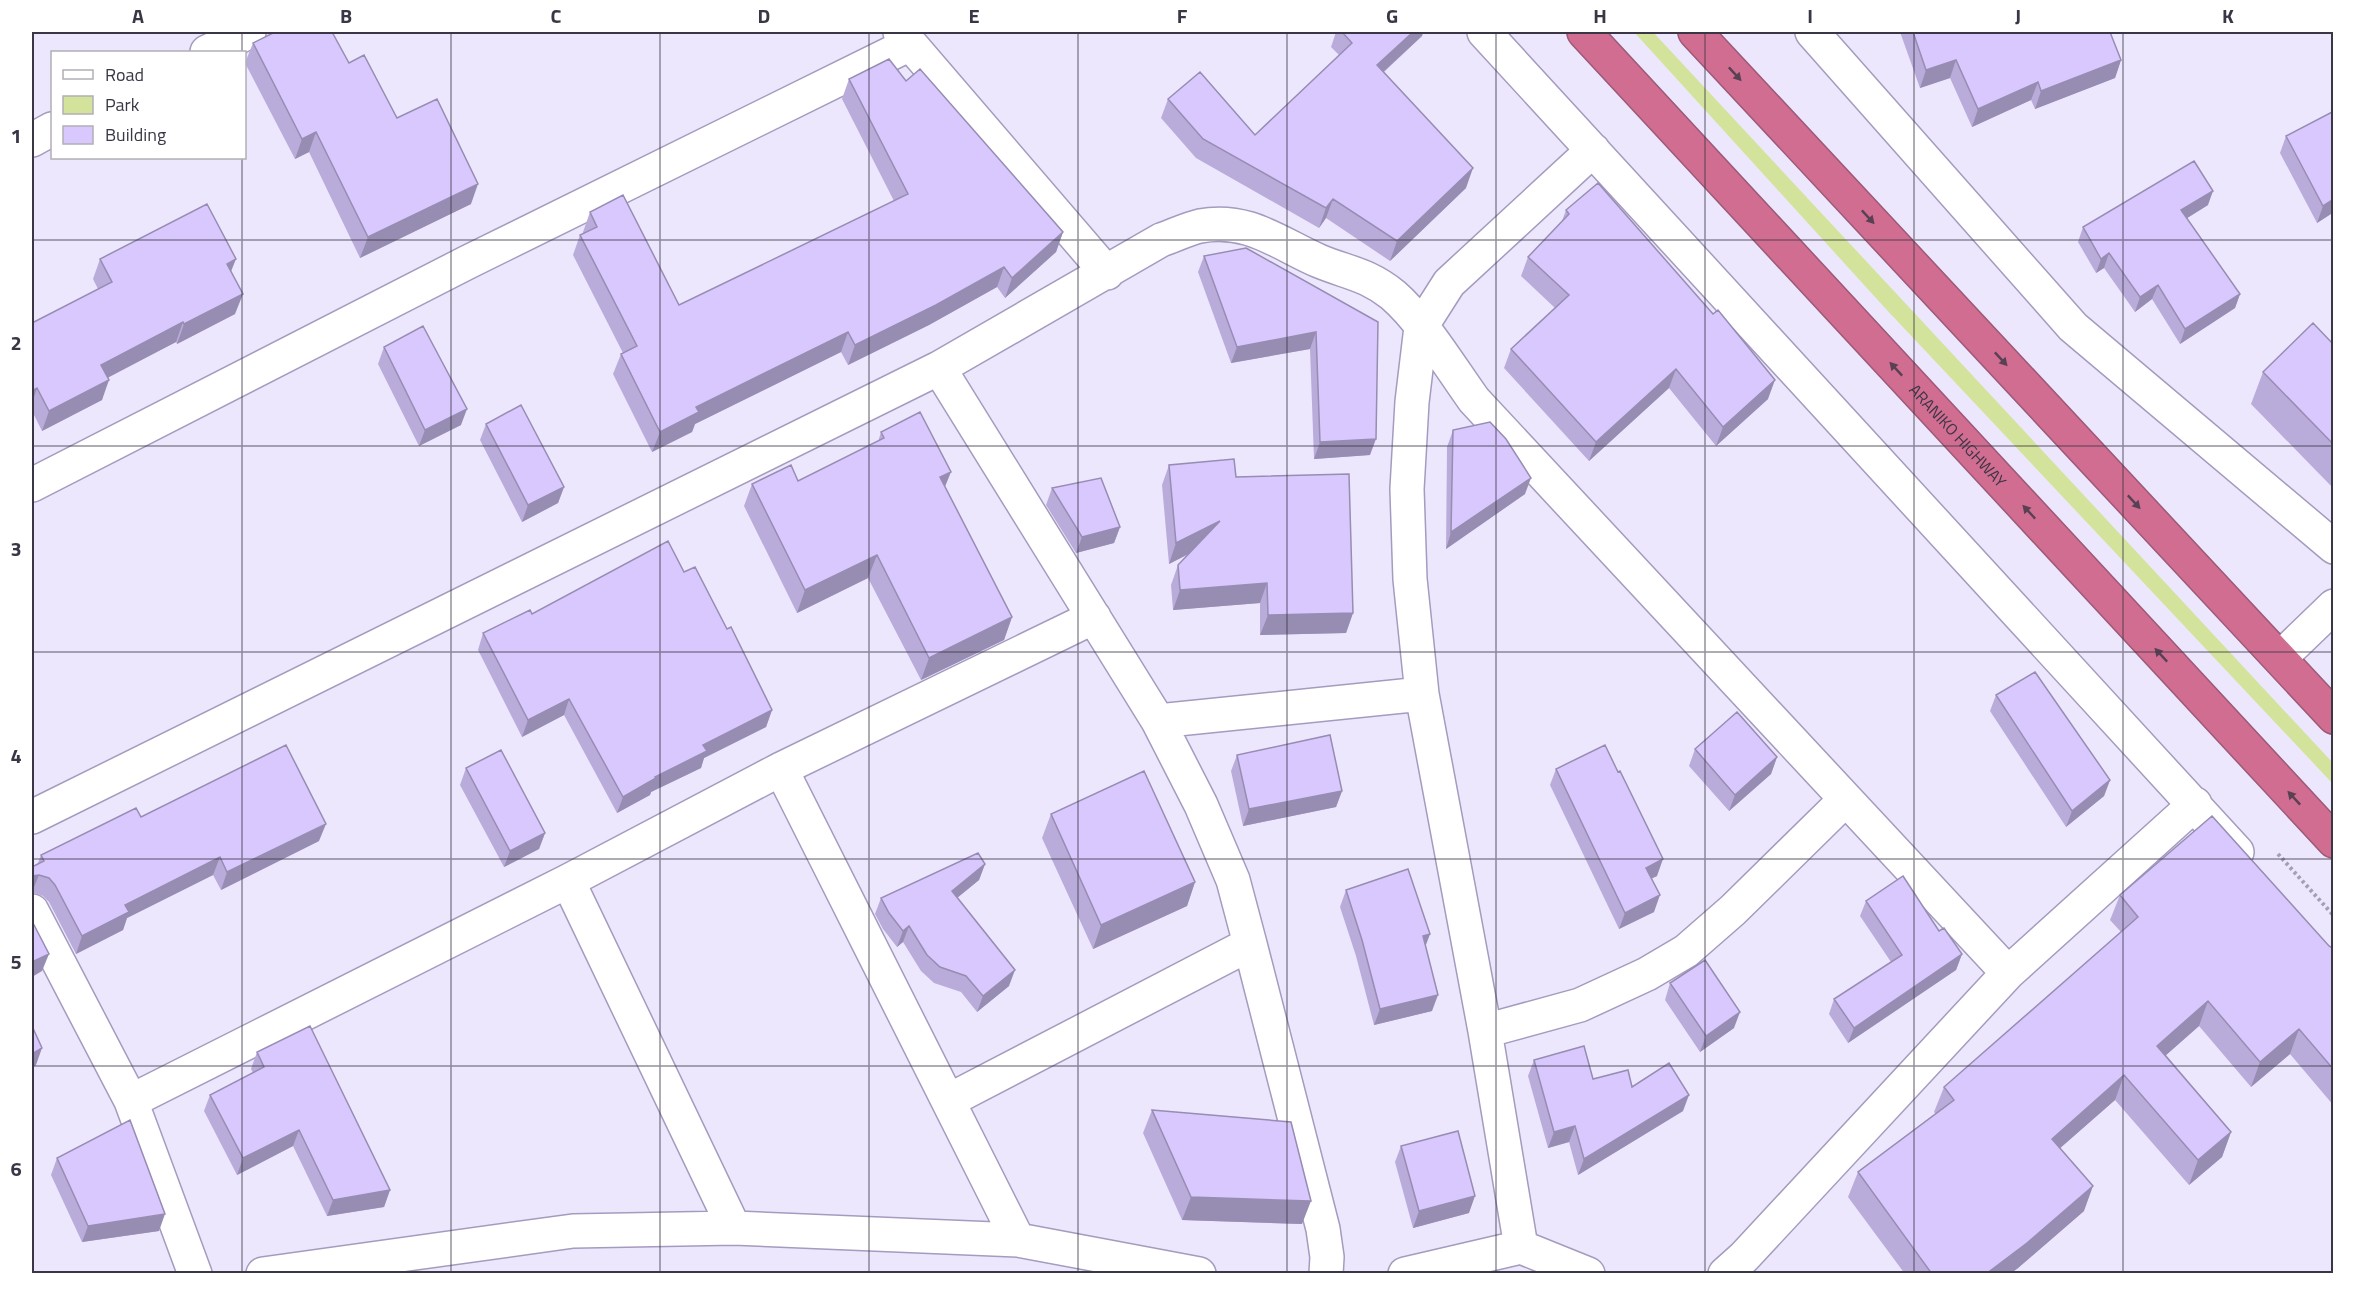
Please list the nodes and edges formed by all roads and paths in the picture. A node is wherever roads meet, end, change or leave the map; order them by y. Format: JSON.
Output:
{"nodes":[{"id":1,"x":249,"y":32,"type":"edge"},
{"id":2,"x":1484,"y":32,"type":"edge"},
{"id":3,"x":1584,"y":32,"type":"edge"},
{"id":4,"x":1695,"y":32,"type":"edge"},
{"id":5,"x":1812,"y":32,"type":"edge"},
{"id":6,"x":905,"y":38,"type":"edge"},
{"id":7,"x":209,"y":51,"type":"edge"},
{"id":8,"x":51,"y":130,"type":"edge"},
{"id":9,"x":32,"y":140,"type":"edge"},
{"id":10,"x":1593,"y":150,"type":"junction"},
{"id":11,"x":1107,"y":273,"type":"junction"},
{"id":12,"x":1421,"y":327,"type":"junction"},
{"id":13,"x":939,"y":368,"type":"junction"},
{"id":14,"x":32,"y":485,"type":"edge"},
{"id":15,"x":2334,"y":547,"type":"edge"},
{"id":16,"x":2334,"y":606,"type":"edge"},
{"id":17,"x":1094,"y":617,"type":"junction"},
{"id":18,"x":2280,"y":658,"type":"junction"},
{"id":19,"x":1422,"y":694,"type":"junction"},
{"id":20,"x":2334,"y":717,"type":"edge"},
{"id":21,"x":1158,"y":722,"type":"junction"},
{"id":22,"x":781,"y":770,"type":"junction"},
{"id":23,"x":1846,"y":800,"type":"junction"},
{"id":24,"x":2195,"y":804,"type":"junction"},
{"id":25,"x":32,"y":817,"type":"edge"},
{"id":26,"x":2334,"y":841,"type":"edge"},
{"id":27,"x":2268,"y":864,"type":"joint"},
{"id":28,"x":568,"y":881,"type":"junction"},
{"id":29,"x":32,"y":911,"type":"edge"},
{"id":30,"x":2334,"y":916,"type":"edge"},
{"id":31,"x":1250,"y":944,"type":"junction"},
{"id":32,"x":2008,"y":973,"type":"junction"},
{"id":33,"x":1485,"y":1031,"type":"junction"},
{"id":34,"x":131,"y":1101,"type":"junction"},
{"id":35,"x":948,"y":1101,"type":"junction"},
{"id":36,"x":734,"y":1228,"type":"junction"},
{"id":37,"x":1018,"y":1240,"type":"junction"},
{"id":38,"x":1521,"y":1247,"type":"junction"},
{"id":39,"x":1577,"y":1271,"type":"edge"},
{"id":40,"x":195,"y":1274,"type":"edge"},
{"id":41,"x":263,"y":1274,"type":"edge"},
{"id":42,"x":1199,"y":1274,"type":"edge"},
{"id":43,"x":1326,"y":1274,"type":"edge"},
{"id":44,"x":1405,"y":1274,"type":"edge"},
{"id":45,"x":1725,"y":1274,"type":"edge"}],
"edges":[{"from":1,"to":7,"type":"street"},
{"from":2,"to":10,"type":"street"},
{"from":26,"to":3,"type":"highway","name":"ARANIKO HIGHWAY","one_way":true},
{"from":4,"to":18,"type":"highway","one_way":true},
{"from":5,"to":15,"type":"street"},
{"from":6,"to":11,"type":"street"},
{"from":6,"to":14,"type":"street"},
{"from":8,"to":9,"type":"street"},
{"from":10,"to":12,"type":"street"},
{"from":10,"to":24,"type":"street"},
{"from":11,"to":12,"type":"street"},
{"from":11,"to":13,"type":"street"},
{"from":12,"to":19,"type":"street"},
{"from":12,"to":23,"type":"street"},
{"from":13,"to":17,"type":"street"},
{"from":13,"to":25,"type":"street"},
{"from":16,"to":18,"type":"street"},
{"from":17,"to":21,"type":"street"},
{"from":17,"to":22,"type":"street"},
{"from":18,"to":20,"type":"highway"},
{"from":19,"to":21,"type":"street"},
{"from":19,"to":33,"type":"street"},
{"from":21,"to":31,"type":"street"},
{"from":22,"to":28,"type":"street"},
{"from":22,"to":35,"type":"street"},
{"from":23,"to":32,"type":"street"},
{"from":23,"to":33,"type":"street"},
{"from":24,"to":27,"type":"street"},
{"from":24,"to":32,"type":"street"},
{"from":27,"to":30,"type":"path"},
{"from":28,"to":34,"type":"street"},
{"from":28,"to":36,"type":"street"},
{"from":29,"to":34,"type":"street"},
{"from":31,"to":35,"type":"street"},
{"from":31,"to":43,"type":"street"},
{"from":32,"to":45,"type":"street"},
{"from":33,"to":38,"type":"street"},
{"from":34,"to":40,"type":"street"},
{"from":35,"to":37,"type":"street"},
{"from":36,"to":37,"type":"street"},
{"from":36,"to":41,"type":"street"},
{"from":37,"to":42,"type":"street"},
{"from":38,"to":39,"type":"street"},
{"from":38,"to":44,"type":"street"}]}
